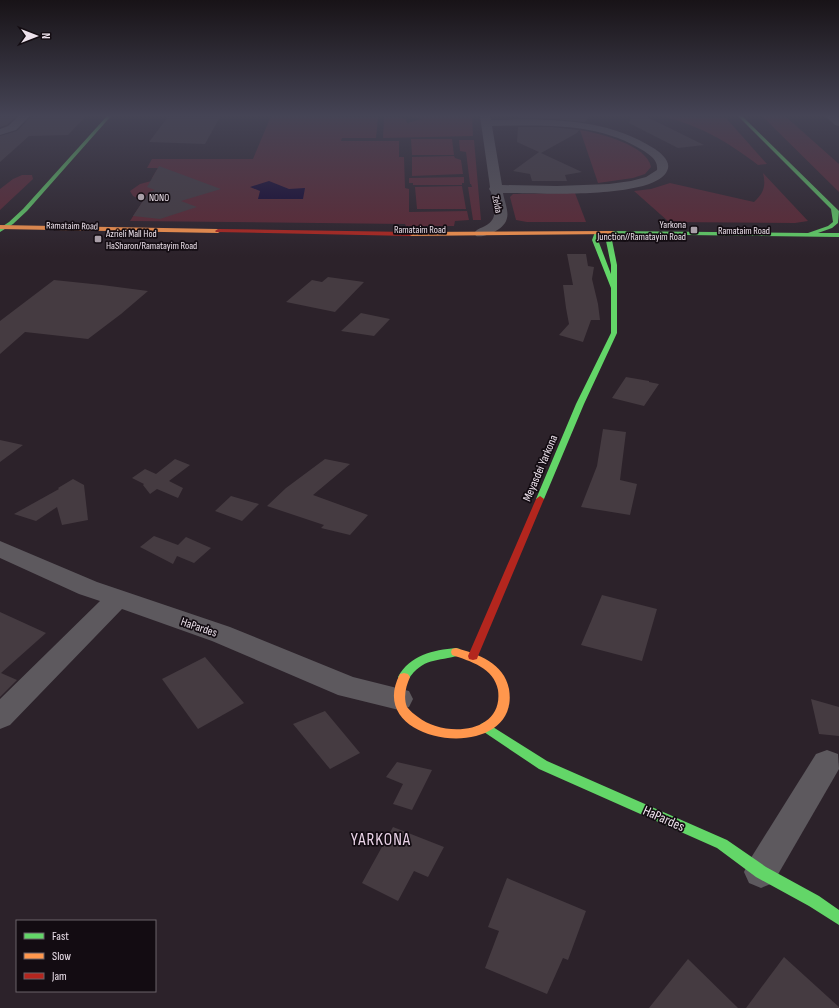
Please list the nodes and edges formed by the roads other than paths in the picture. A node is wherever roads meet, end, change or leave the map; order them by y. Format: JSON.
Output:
{"nodes":[{"id":1,"x":68,"y":163,"type":"edge"},
{"id":2,"x":492,"y":163,"type":"edge"},
{"id":3,"x":662,"y":163,"type":"edge"},
{"id":4,"x":786,"y":163,"type":"edge"},
{"id":5,"x":496,"y":189,"type":"junction"},
{"id":6,"x":836,"y":212,"type":"edge"},
{"id":7,"x":21,"y":214,"type":"junction"},
{"id":8,"x":41,"y":227,"type":"junction"},
{"id":9,"x":3,"y":228,"type":"edge"},
{"id":10,"x":481,"y":233,"type":"junction"},
{"id":11,"x":810,"y":234,"type":"junction"},
{"id":12,"x":839,"y":235,"type":"edge"},
{"id":13,"x":0,"y":236,"type":"edge"},
{"id":14,"x":596,"y":236,"type":"junction"},
{"id":15,"x":609,"y":240,"type":"junction"},
{"id":16,"x":839,"y":242,"type":"edge"},
{"id":17,"x":613,"y":287,"type":"junction"},
{"id":18,"x":0,"y":550,"type":"edge"},
{"id":19,"x":118,"y":598,"type":"junction"},
{"id":20,"x":473,"y":656,"type":"junction"},
{"id":21,"x":399,"y":699,"type":"junction"},
{"id":22,"x":0,"y":717,"type":"edge"},
{"id":23,"x":484,"y":727,"type":"junction"},
{"id":24,"x":827,"y":763,"type":"dead end"},
{"id":25,"x":761,"y":872,"type":"junction"},
{"id":26,"x":839,"y":918,"type":"edge"}],
"edges":[{"from":1,"to":7,"type":"street"},
{"from":2,"to":5,"type":"street","name":"Zelda"},
{"from":3,"to":5,"type":"street"},
{"from":4,"to":6,"type":"street"},
{"from":5,"to":10,"type":"street","name":"Zelda"},
{"from":6,"to":11,"type":"street"},
{"from":7,"to":8,"type":"street"},
{"from":7,"to":9,"type":"street"},
{"from":8,"to":9,"type":"street","name":"Ramataim Road"},
{"from":8,"to":10,"type":"street","name":"Ramataim Road"},
{"from":10,"to":14,"type":"street","name":"Ramataim Road"},
{"from":11,"to":12,"type":"street","name":"Ramataim Road"},
{"from":11,"to":14,"type":"street","name":"Ramataim Road"},
{"from":13,"to":14,"type":"street","name":"Ramataim Road"},
{"from":14,"to":15,"type":"street"},
{"from":14,"to":17,"type":"street","name":"Meyasdei Yarkona"},
{"from":15,"to":16,"type":"street","name":"Ramataim Road"},
{"from":15,"to":17,"type":"street","name":"Meyasdei Yarkona"},
{"from":17,"to":20,"type":"street","name":"Meyasdei Yarkona"},
{"from":18,"to":19,"type":"street","name":"HaPardes"},
{"from":19,"to":21,"type":"street","name":"HaPardes"},
{"from":19,"to":22,"type":"street"},
{"from":20,"to":21,"type":"street"},
{"from":20,"to":23,"type":"street"},
{"from":21,"to":23,"type":"street"},
{"from":23,"to":25,"type":"street","name":"HaPardes"},
{"from":24,"to":25,"type":"street"},
{"from":25,"to":26,"type":"street","name":"HaPardes"}]}
